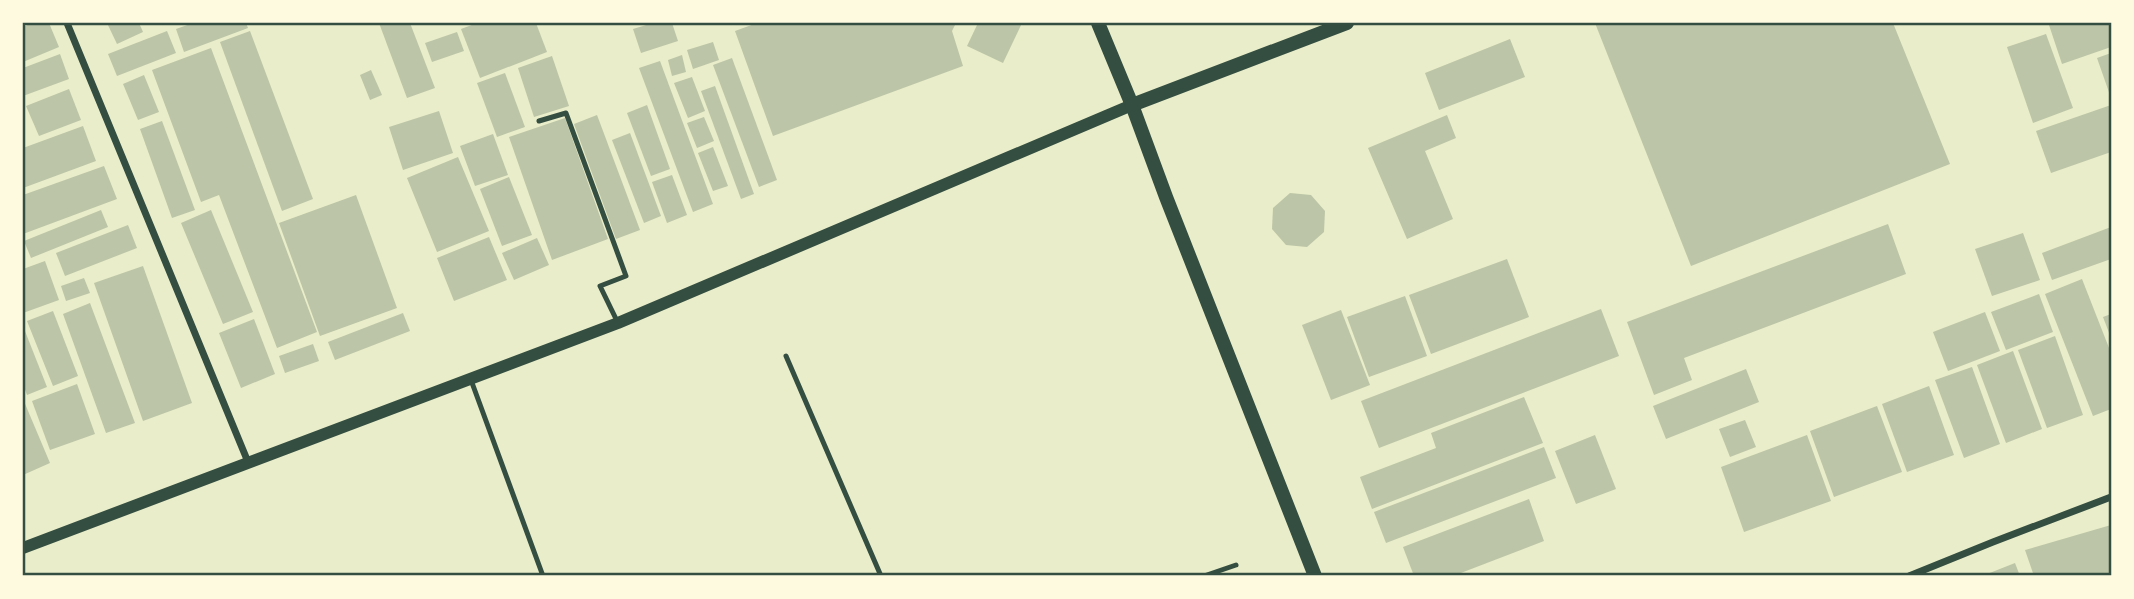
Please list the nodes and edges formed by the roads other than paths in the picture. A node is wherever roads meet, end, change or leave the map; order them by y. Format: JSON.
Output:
{"nodes":[{"id":1,"x":67,"y":23,"type":"edge"},
{"id":2,"x":1098,"y":23,"type":"edge"},
{"id":3,"x":1347,"y":23,"type":"edge"},
{"id":4,"x":1132,"y":105,"type":"junction"},
{"id":5,"x":539,"y":121,"type":"dead end"},
{"id":6,"x":618,"y":323,"type":"junction"},
{"id":7,"x":786,"y":356,"type":"dead end"},
{"id":8,"x":471,"y":380,"type":"junction"},
{"id":9,"x":248,"y":462,"type":"junction"},
{"id":10,"x":2111,"y":496,"type":"edge"},
{"id":11,"x":23,"y":548,"type":"edge"},
{"id":12,"x":1236,"y":565,"type":"dead end"},
{"id":13,"x":543,"y":576,"type":"edge"},
{"id":14,"x":881,"y":576,"type":"edge"},
{"id":15,"x":1204,"y":576,"type":"edge"},
{"id":16,"x":1315,"y":576,"type":"edge"},
{"id":17,"x":1909,"y":576,"type":"edge"}],
"edges":[{"from":1,"to":9,"type":"street"},
{"from":2,"to":4,"type":"main road"},
{"from":3,"to":4,"type":"main road"},
{"from":4,"to":6,"type":"street"},
{"from":4,"to":16,"type":"main road"},
{"from":5,"to":6,"type":"lane"},
{"from":6,"to":8,"type":"street"},
{"from":7,"to":14,"type":"lane"},
{"from":8,"to":9,"type":"street"},
{"from":8,"to":13,"type":"lane"},
{"from":9,"to":11,"type":"street"},
{"from":10,"to":17,"type":"street"},
{"from":12,"to":15,"type":"lane"}]}
